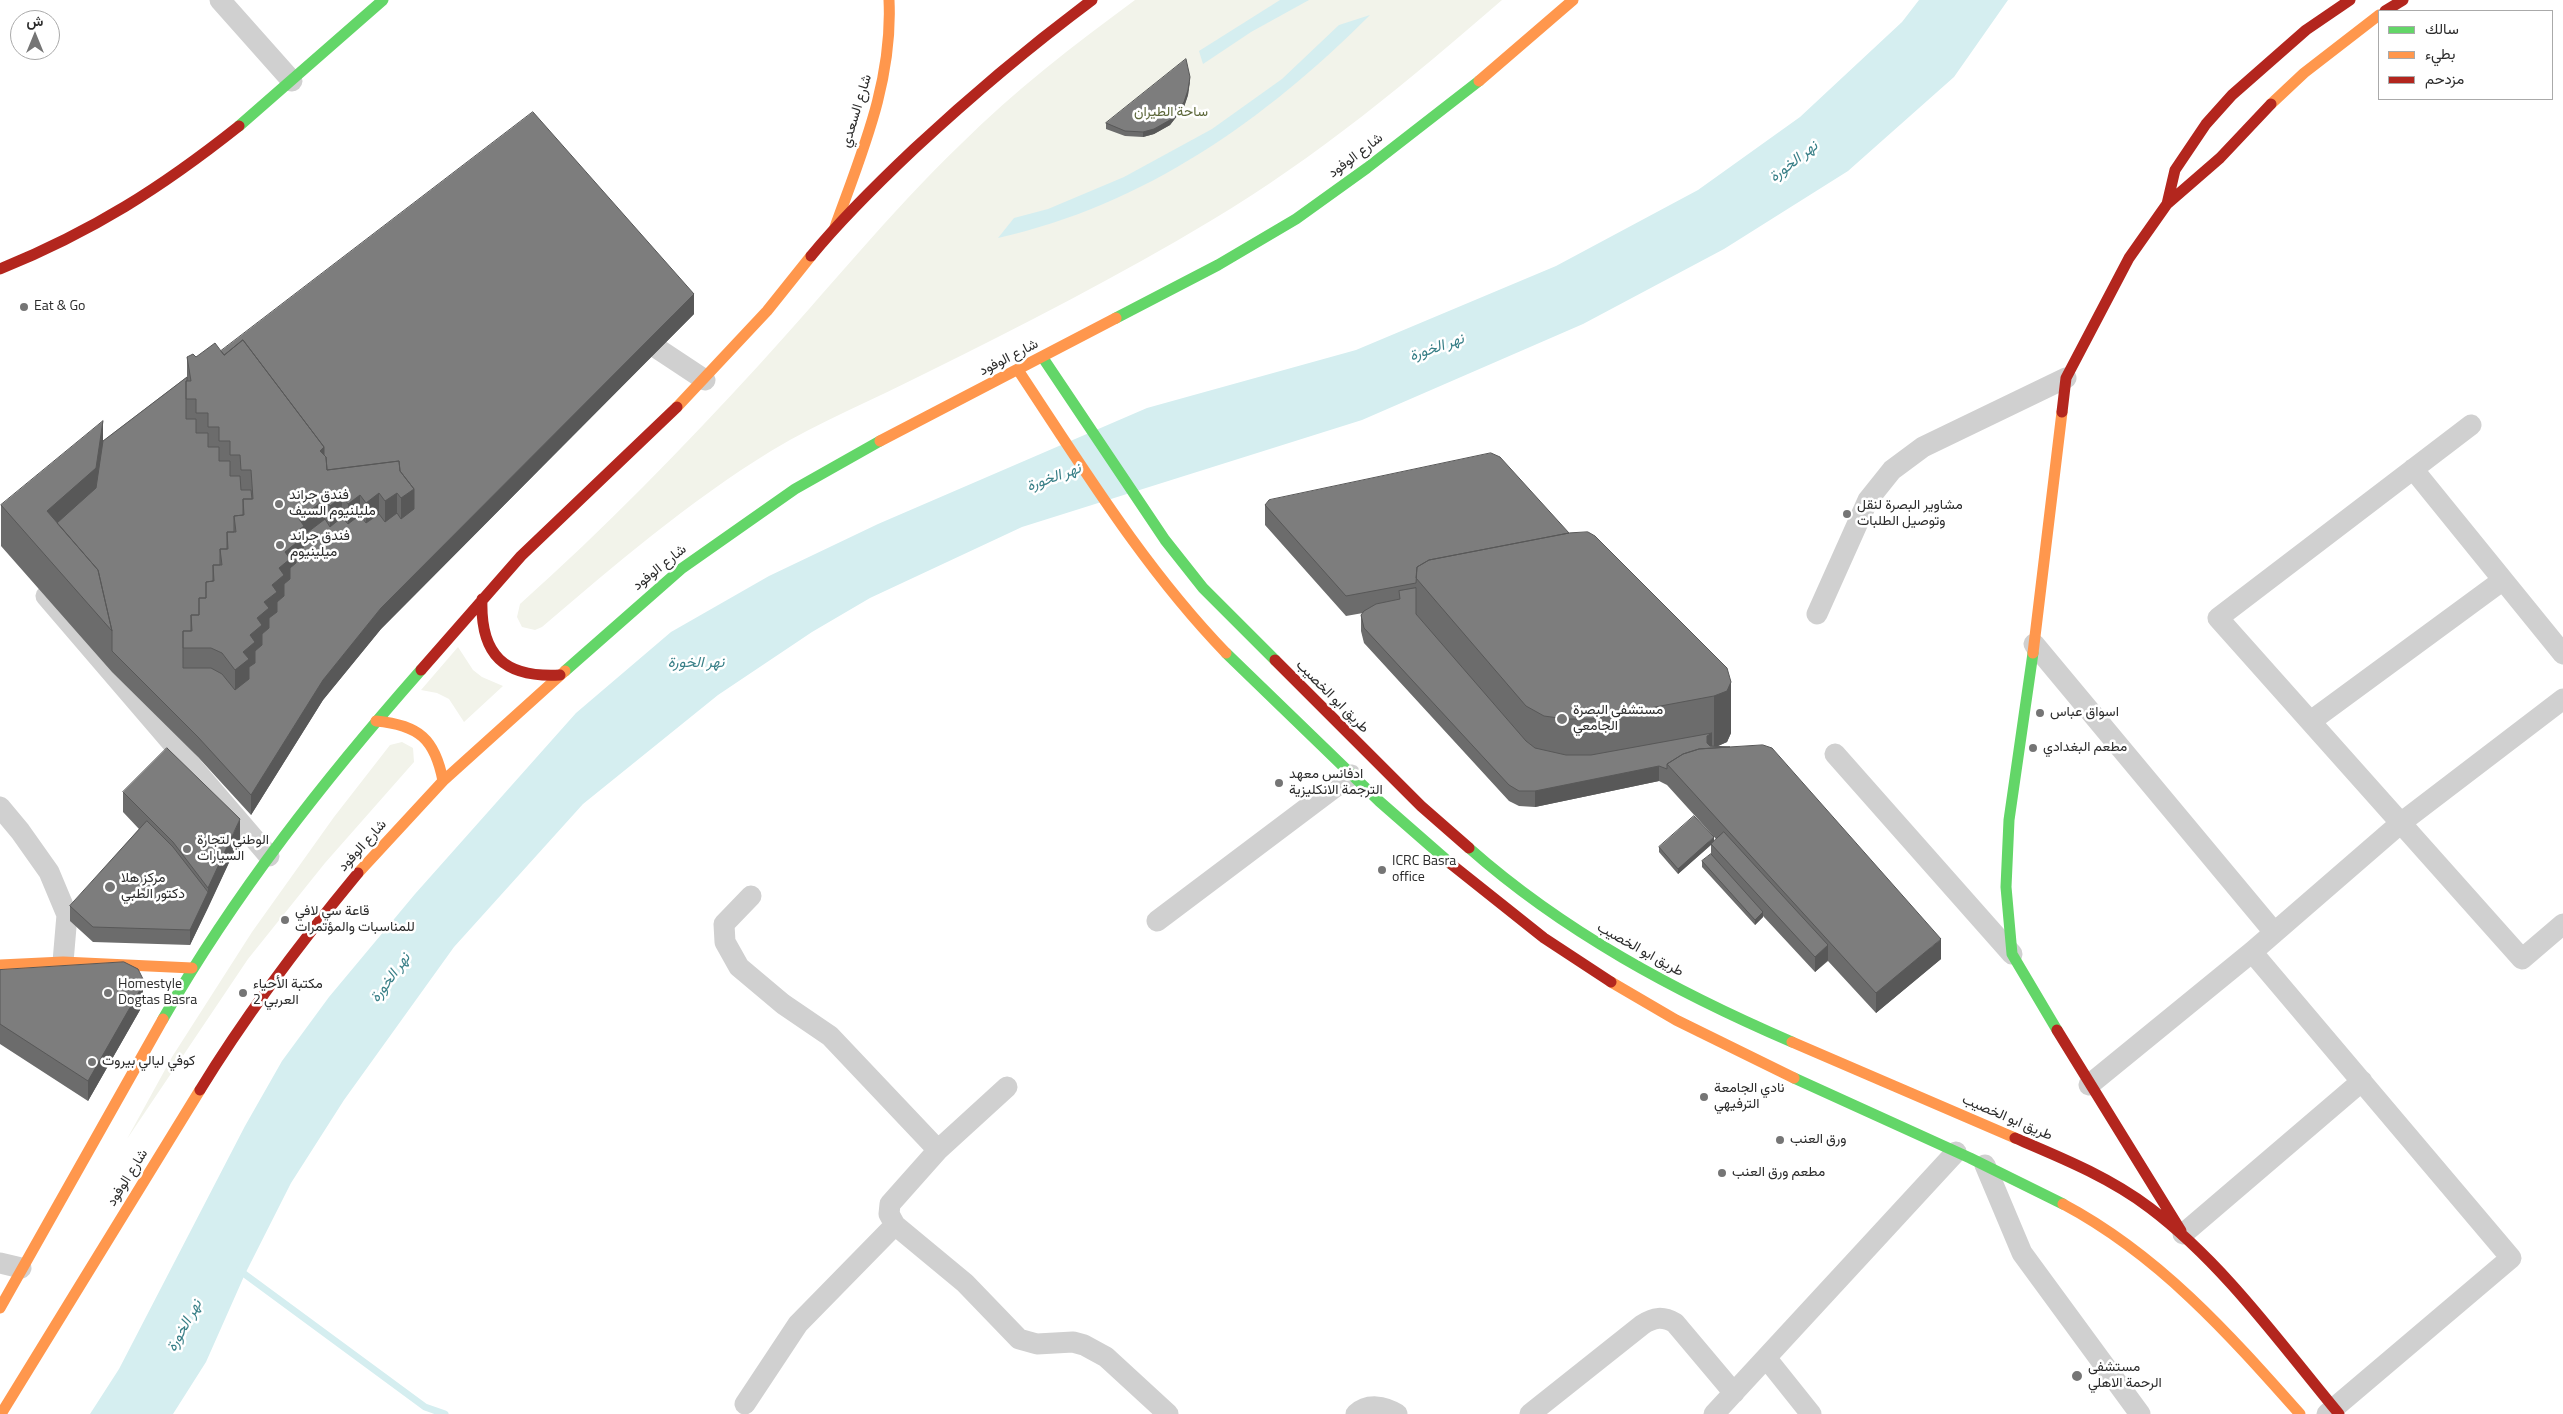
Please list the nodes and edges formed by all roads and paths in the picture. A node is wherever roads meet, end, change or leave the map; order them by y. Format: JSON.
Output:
{"nodes":[{"id":1,"x":220,"y":0,"type":"edge"},
{"id":2,"x":383,"y":0,"type":"edge"},
{"id":3,"x":889,"y":0,"type":"edge"},
{"id":4,"x":1573,"y":0,"type":"edge"},
{"id":5,"x":2350,"y":0,"type":"edge"},
{"id":6,"x":2403,"y":0,"type":"edge"},
{"id":7,"x":1085,"y":1,"type":"edge"},
{"id":8,"x":2387,"y":10,"type":"edge"},
{"id":9,"x":2378,"y":16,"type":"edge"},
{"id":10,"x":292,"y":81,"type":"junction"},
{"id":11,"x":2167,"y":204,"type":"junction"},
{"id":12,"x":836,"y":227,"type":"junction"},
{"id":13,"x":0,"y":269,"type":"edge"},
{"id":14,"x":628,"y":329,"type":"edge"},
{"id":15,"x":1043,"y":358,"type":"junction"},
{"id":16,"x":1018,"y":370,"type":"junction"},
{"id":17,"x":2066,"y":378,"type":"junction"},
{"id":18,"x":705,"y":380,"type":"junction"},
{"id":19,"x":2471,"y":426,"type":"dead end"},
{"id":20,"x":2414,"y":469,"type":"junction"},
{"id":21,"x":32,"y":580,"type":"edge"},
{"id":22,"x":2503,"y":580,"type":"junction"},
{"id":23,"x":482,"y":599,"type":"junction"},
{"id":24,"x":1817,"y":614,"type":"dead end"},
{"id":25,"x":2034,"y":644,"type":"junction"},
{"id":26,"x":2563,"y":654,"type":"edge"},
{"id":27,"x":560,"y":675,"type":"junction"},
{"id":28,"x":2563,"y":699,"type":"edge"},
{"id":29,"x":376,"y":721,"type":"junction"},
{"id":30,"x":2311,"y":721,"type":"junction"},
{"id":31,"x":1835,"y":754,"type":"dead end"},
{"id":32,"x":1351,"y":775,"type":"junction"},
{"id":33,"x":443,"y":781,"type":"junction"},
{"id":34,"x":0,"y":807,"type":"edge"},
{"id":35,"x":2402,"y":822,"type":"junction"},
{"id":36,"x":269,"y":856,"type":"junction"},
{"id":37,"x":751,"y":896,"type":"dead end"},
{"id":38,"x":1157,"y":921,"type":"dead end"},
{"id":39,"x":2563,"y":924,"type":"edge"},
{"id":40,"x":2274,"y":932,"type":"junction"},
{"id":41,"x":2252,"y":952,"type":"junction"},
{"id":42,"x":2012,"y":954,"type":"junction"},
{"id":43,"x":63,"y":962,"type":"junction"},
{"id":44,"x":0,"y":965,"type":"edge"},
{"id":45,"x":192,"y":968,"type":"junction"},
{"id":46,"x":1720,"y":1027,"type":"junction"},
{"id":47,"x":2362,"y":1081,"type":"junction"},
{"id":48,"x":2089,"y":1085,"type":"junction"},
{"id":49,"x":1007,"y":1087,"type":"dead end"},
{"id":50,"x":938,"y":1150,"type":"junction"},
{"id":51,"x":1956,"y":1152,"type":"junction"},
{"id":52,"x":1984,"y":1165,"type":"junction"},
{"id":53,"x":895,"y":1225,"type":"junction"},
{"id":54,"x":2183,"y":1234,"type":"junction"},
{"id":55,"x":0,"y":1263,"type":"edge"},
{"id":56,"x":21,"y":1268,"type":"junction"},
{"id":57,"x":0,"y":1308,"type":"edge"},
{"id":58,"x":1767,"y":1358,"type":"junction"},
{"id":59,"x":1734,"y":1393,"type":"junction"},
{"id":60,"x":745,"y":1404,"type":"dead end"},
{"id":61,"x":2334,"y":1412,"type":"edge"},
{"id":62,"x":1166,"y":1413,"type":"edge"},
{"id":63,"x":1,"y":1414,"type":"edge"},
{"id":64,"x":1356,"y":1414,"type":"edge"},
{"id":65,"x":1398,"y":1414,"type":"edge"},
{"id":66,"x":1530,"y":1414,"type":"edge"},
{"id":67,"x":1714,"y":1414,"type":"edge"},
{"id":68,"x":1810,"y":1414,"type":"edge"},
{"id":69,"x":2140,"y":1414,"type":"edge"},
{"id":70,"x":2300,"y":1414,"type":"edge"}],
"edges":[{"from":1,"to":10,"type":"street"},
{"from":2,"to":10,"type":"main road"},
{"from":3,"to":12,"type":"main road","name":"شارع السعدي"},
{"from":4,"to":15,"type":"main road","name":"شارع الوفود"},
{"from":5,"to":11,"type":"main road"},
{"from":6,"to":8,"type":"main road"},
{"from":7,"to":12,"type":"main road"},
{"from":9,"to":11,"type":"main road"},
{"from":10,"to":13,"type":"main road"},
{"from":11,"to":17,"type":"main road"},
{"from":12,"to":18,"type":"main road"},
{"from":14,"to":18,"type":"street"},
{"from":15,"to":16,"type":"main road","name":"شارع الوفود"},
{"from":15,"to":46,"type":"main road","name":"طريق ابو الخصيب"},
{"from":16,"to":27,"type":"main road","name":"شارع الوفود"},
{"from":16,"to":32,"type":"main road","name":"طريق ابو الخصيب"},
{"from":17,"to":24,"type":"street"},
{"from":17,"to":25,"type":"main road"},
{"from":18,"to":23,"type":"main road"},
{"from":19,"to":20,"type":"street"},
{"from":20,"to":22,"type":"street"},
{"from":20,"to":30,"type":"street"},
{"from":21,"to":36,"type":"street"},
{"from":22,"to":26,"type":"street"},
{"from":22,"to":30,"type":"street"},
{"from":23,"to":27,"type":"main road"},
{"from":23,"to":29,"type":"main road"},
{"from":25,"to":40,"type":"street"},
{"from":25,"to":42,"type":"main road"},
{"from":27,"to":33,"type":"main road","name":"شارع الوفود"},
{"from":28,"to":35,"type":"street"},
{"from":29,"to":33,"type":"main road"},
{"from":29,"to":36,"type":"main road"},
{"from":30,"to":35,"type":"street"},
{"from":31,"to":42,"type":"street"},
{"from":32,"to":38,"type":"street"},
{"from":32,"to":46,"type":"main road","name":"طريق ابو الخصيب"},
{"from":33,"to":63,"type":"main road","name":"شارع الوفود"},
{"from":34,"to":43,"type":"street"},
{"from":35,"to":39,"type":"street"},
{"from":35,"to":40,"type":"street"},
{"from":36,"to":45,"type":"main road"},
{"from":37,"to":50,"type":"street"},
{"from":40,"to":41,"type":"street"},
{"from":41,"to":47,"type":"street"},
{"from":41,"to":48,"type":"street"},
{"from":42,"to":48,"type":"main road"},
{"from":43,"to":44,"type":"main road"},
{"from":43,"to":45,"type":"main road"},
{"from":45,"to":56,"type":"main road"},
{"from":46,"to":51,"type":"main road","name":"طريق ابو الخصيب"},
{"from":46,"to":54,"type":"main road","name":"طريق ابو الخصيب"},
{"from":47,"to":54,"type":"street"},
{"from":47,"to":61,"type":"street"},
{"from":48,"to":54,"type":"main road"},
{"from":49,"to":50,"type":"street"},
{"from":50,"to":53,"type":"street"},
{"from":51,"to":52,"type":"main road","name":"طريق ابو الخصيب"},
{"from":51,"to":58,"type":"street"},
{"from":52,"to":69,"type":"street"},
{"from":52,"to":70,"type":"main road","name":"طريق ابو الخصيب"},
{"from":53,"to":60,"type":"street"},
{"from":53,"to":62,"type":"street"},
{"from":54,"to":61,"type":"main road","name":"طريق ابو الخصيب"},
{"from":55,"to":56,"type":"street"},
{"from":56,"to":57,"type":"main road"},
{"from":58,"to":59,"type":"street"},
{"from":58,"to":68,"type":"street"},
{"from":59,"to":66,"type":"street"},
{"from":59,"to":67,"type":"street"},
{"from":64,"to":65,"type":"street"}]}
